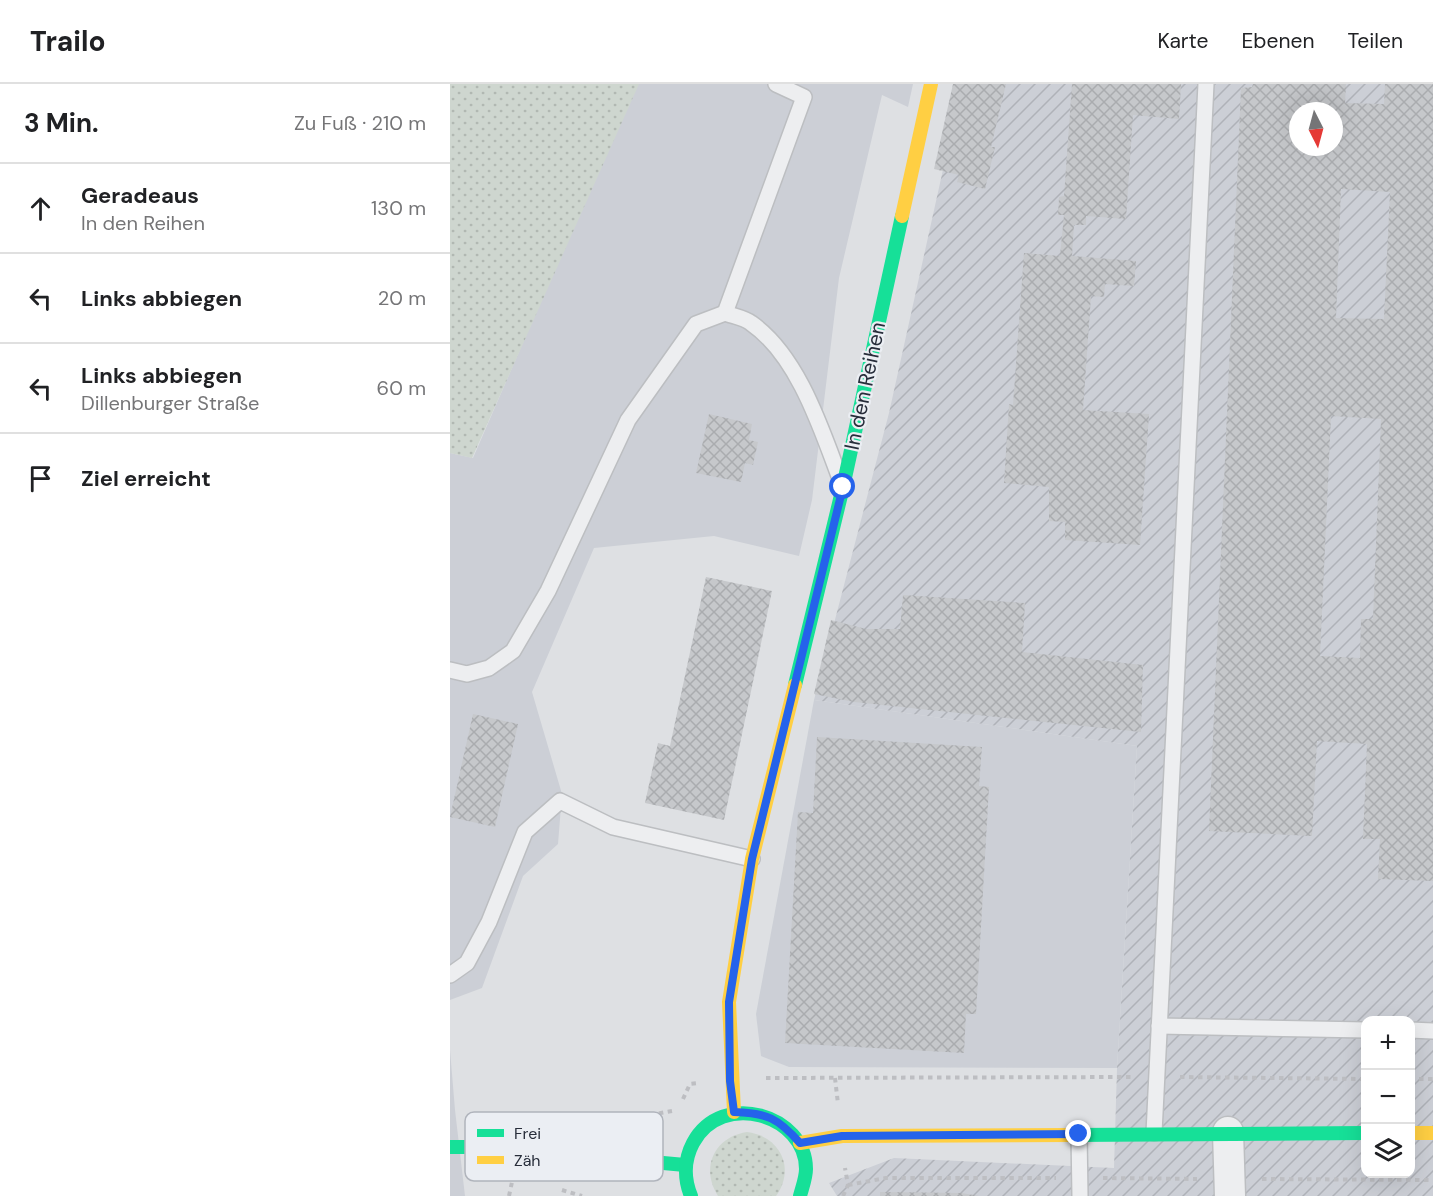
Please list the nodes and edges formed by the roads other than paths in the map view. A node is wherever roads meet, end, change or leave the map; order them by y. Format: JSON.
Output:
{"nodes":[{"id":1,"x":776,"y":84,"type":"edge"},
{"id":2,"x":932,"y":84,"type":"edge"},
{"id":3,"x":1206,"y":84,"type":"edge"},
{"id":4,"x":725,"y":313,"type":"junction"},
{"id":5,"x":843,"y":487,"type":"junction"},
{"id":6,"x":450,"y":670,"type":"edge"},
{"id":7,"x":752,"y":859,"type":"junction"},
{"id":8,"x":450,"y":975,"type":"edge"},
{"id":9,"x":1159,"y":1026,"type":"junction"},
{"id":10,"x":1361,"y":1030,"type":"edge"},
{"id":11,"x":1415,"y":1030,"type":"edge"},
{"id":12,"x":1433,"y":1031,"type":"edge"},
{"id":13,"x":734,"y":1112,"type":"junction"},
{"id":14,"x":1228,"y":1132,"type":"junction"},
{"id":15,"x":1154,"y":1133,"type":"junction"},
{"id":16,"x":1361,"y":1133,"type":"edge"},
{"id":17,"x":1415,"y":1133,"type":"edge"},
{"id":18,"x":1433,"y":1133,"type":"edge"},
{"id":19,"x":1079,"y":1134,"type":"junction"},
{"id":20,"x":800,"y":1143,"type":"junction"},
{"id":21,"x":663,"y":1164,"type":"edge"},
{"id":22,"x":686,"y":1165,"type":"junction"},
{"id":23,"x":1230,"y":1187,"type":"edge"},
{"id":24,"x":691,"y":1196,"type":"edge"},
{"id":25,"x":800,"y":1196,"type":"edge"},
{"id":26,"x":1080,"y":1196,"type":"edge"}],
"edges":[{"from":1,"to":4,"type":"lane"},
{"from":2,"to":5,"type":"street","name":"In den Reihen"},
{"from":3,"to":9,"type":"lane"},
{"from":4,"to":5,"type":"lane"},
{"from":4,"to":6,"type":"lane"},
{"from":5,"to":7,"type":"street","name":"In den Reihen"},
{"from":7,"to":8,"type":"lane"},
{"from":7,"to":13,"type":"street","name":"In den Reihen"},
{"from":9,"to":10,"type":"lane"},
{"from":9,"to":15,"type":"lane"},
{"from":11,"to":12,"type":"lane"},
{"from":13,"to":20,"type":"street"},
{"from":13,"to":22,"type":"street"},
{"from":14,"to":15,"type":"street"},
{"from":14,"to":16,"type":"street"},
{"from":14,"to":23,"type":"street"},
{"from":15,"to":19,"type":"street"},
{"from":17,"to":18,"type":"street"},
{"from":19,"to":20,"type":"street"},
{"from":19,"to":26,"type":"lane"},
{"from":20,"to":25,"type":"street"},
{"from":21,"to":22,"type":"street"},
{"from":22,"to":24,"type":"street"}]}
